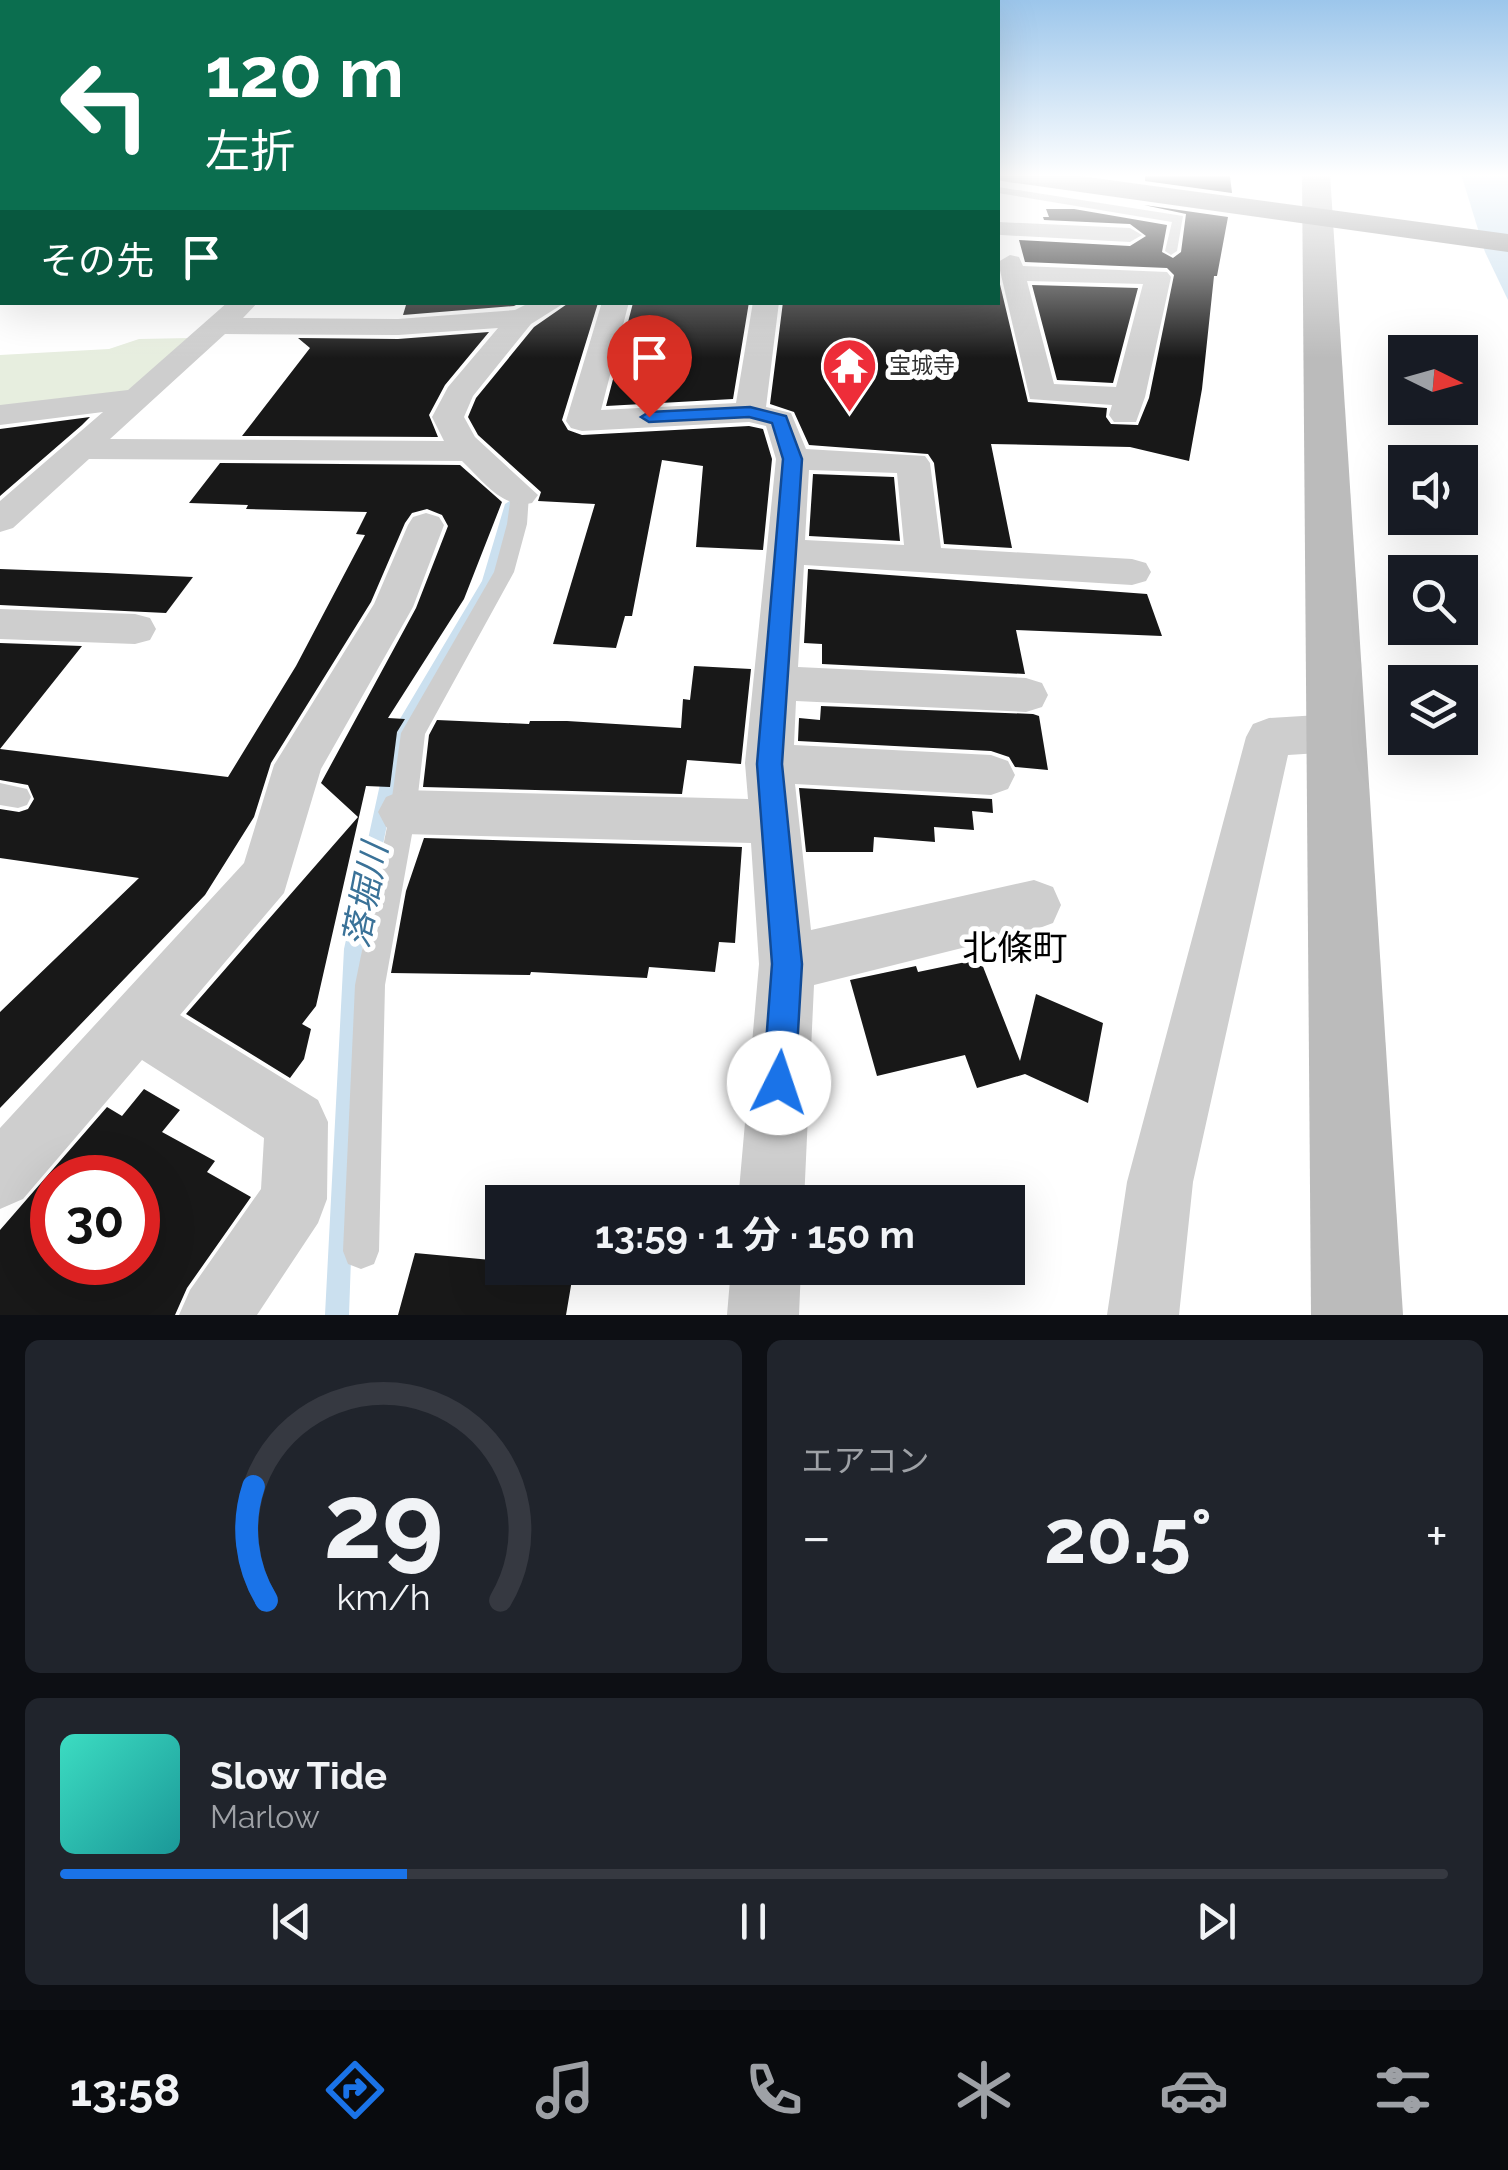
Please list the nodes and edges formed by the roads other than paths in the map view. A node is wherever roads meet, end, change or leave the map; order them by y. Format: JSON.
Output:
{"nodes":[{"id":1,"x":1001,"y":235,"type":"edge"},
{"id":2,"x":1175,"y":235,"type":"edge"},
{"id":3,"x":1318,"y":235,"type":"edge"},
{"id":4,"x":1480,"y":235,"type":"edge"},
{"id":5,"x":1508,"y":242,"type":"edge"},
{"id":6,"x":1171,"y":252,"type":"dead end"},
{"id":7,"x":1007,"y":266,"type":"edge"},
{"id":8,"x":241,"y":305,"type":"edge"},
{"id":9,"x":547,"y":305,"type":"edge"},
{"id":10,"x":615,"y":305,"type":"edge"},
{"id":11,"x":766,"y":305,"type":"edge"},
{"id":12,"x":521,"y":318,"type":"junction"},
{"id":13,"x":218,"y":326,"type":"junction"},
{"id":14,"x":137,"y":398,"type":"junction"},
{"id":15,"x":750,"y":412,"type":"junction"},
{"id":16,"x":0,"y":415,"type":"edge"},
{"id":17,"x":80,"y":449,"type":"junction"},
{"id":18,"x":471,"y":451,"type":"junction"},
{"id":19,"x":792,"y":459,"type":"junction"},
{"id":20,"x":520,"y":495,"type":"joint"},
{"id":21,"x":0,"y":520,"type":"edge"},
{"id":22,"x":426,"y":525,"type":"dead end"},
{"id":23,"x":785,"y":551,"type":"junction"},
{"id":24,"x":924,"y":559,"type":"junction"},
{"id":25,"x":1132,"y":572,"type":"dead end"},
{"id":26,"x":0,"y":624,"type":"edge"},
{"id":27,"x":135,"y":629,"type":"dead end"},
{"id":28,"x":774,"y":683,"type":"junction"},
{"id":29,"x":1026,"y":694,"type":"dead end"},
{"id":30,"x":1335,"y":732,"type":"junction"},
{"id":31,"x":769,"y":764,"type":"junction"},
{"id":32,"x":991,"y":774,"type":"dead end"},
{"id":33,"x":403,"y":812,"type":"junction"},
{"id":34,"x":774,"y":822,"type":"junction"},
{"id":35,"x":1034,"y":904,"type":"dead end"},
{"id":36,"x":787,"y":964,"type":"junction"},
{"id":37,"x":136,"y":1022,"type":"junction"},
{"id":38,"x":0,"y":1176,"type":"edge"},
{"id":39,"x":771,"y":1185,"type":"edge"},
{"id":40,"x":362,"y":1251,"type":"dead end"},
{"id":41,"x":765,"y":1285,"type":"edge"},
{"id":42,"x":215,"y":1315,"type":"edge"},
{"id":43,"x":762,"y":1315,"type":"edge"},
{"id":44,"x":1143,"y":1315,"type":"edge"},
{"id":45,"x":1357,"y":1315,"type":"edge"}],
"edges":[{"from":1,"to":7,"type":"street"},
{"from":2,"to":6,"type":"lane"},
{"from":3,"to":30,"type":"street"},
{"from":4,"to":5,"type":"highway"},
{"from":7,"to":7,"type":"street"},
{"from":8,"to":13,"type":"street"},
{"from":9,"to":12,"type":"street"},
{"from":10,"to":15,"type":"street"},
{"from":11,"to":15,"type":"street"},
{"from":12,"to":13,"type":"street"},
{"from":12,"to":18,"type":"street"},
{"from":13,"to":14,"type":"street"},
{"from":14,"to":16,"type":"street"},
{"from":14,"to":17,"type":"street"},
{"from":15,"to":19,"type":"street"},
{"from":17,"to":18,"type":"street"},
{"from":17,"to":21,"type":"street"},
{"from":18,"to":20,"type":"street"},
{"from":19,"to":23,"type":"street"},
{"from":19,"to":24,"type":"street"},
{"from":20,"to":33,"type":"lane"},
{"from":22,"to":37,"type":"street"},
{"from":23,"to":24,"type":"street"},
{"from":23,"to":28,"type":"street"},
{"from":24,"to":25,"type":"street"},
{"from":26,"to":27,"type":"street"},
{"from":28,"to":29,"type":"street"},
{"from":28,"to":31,"type":"street"},
{"from":30,"to":44,"type":"street"},
{"from":30,"to":45,"type":"street"},
{"from":31,"to":32,"type":"street"},
{"from":31,"to":34,"type":"street"},
{"from":33,"to":34,"type":"street"},
{"from":33,"to":40,"type":"lane"},
{"from":34,"to":36,"type":"street"},
{"from":35,"to":36,"type":"street"},
{"from":36,"to":39,"type":"street"},
{"from":37,"to":38,"type":"street"},
{"from":37,"to":42,"type":"street"},
{"from":41,"to":43,"type":"street"}]}
